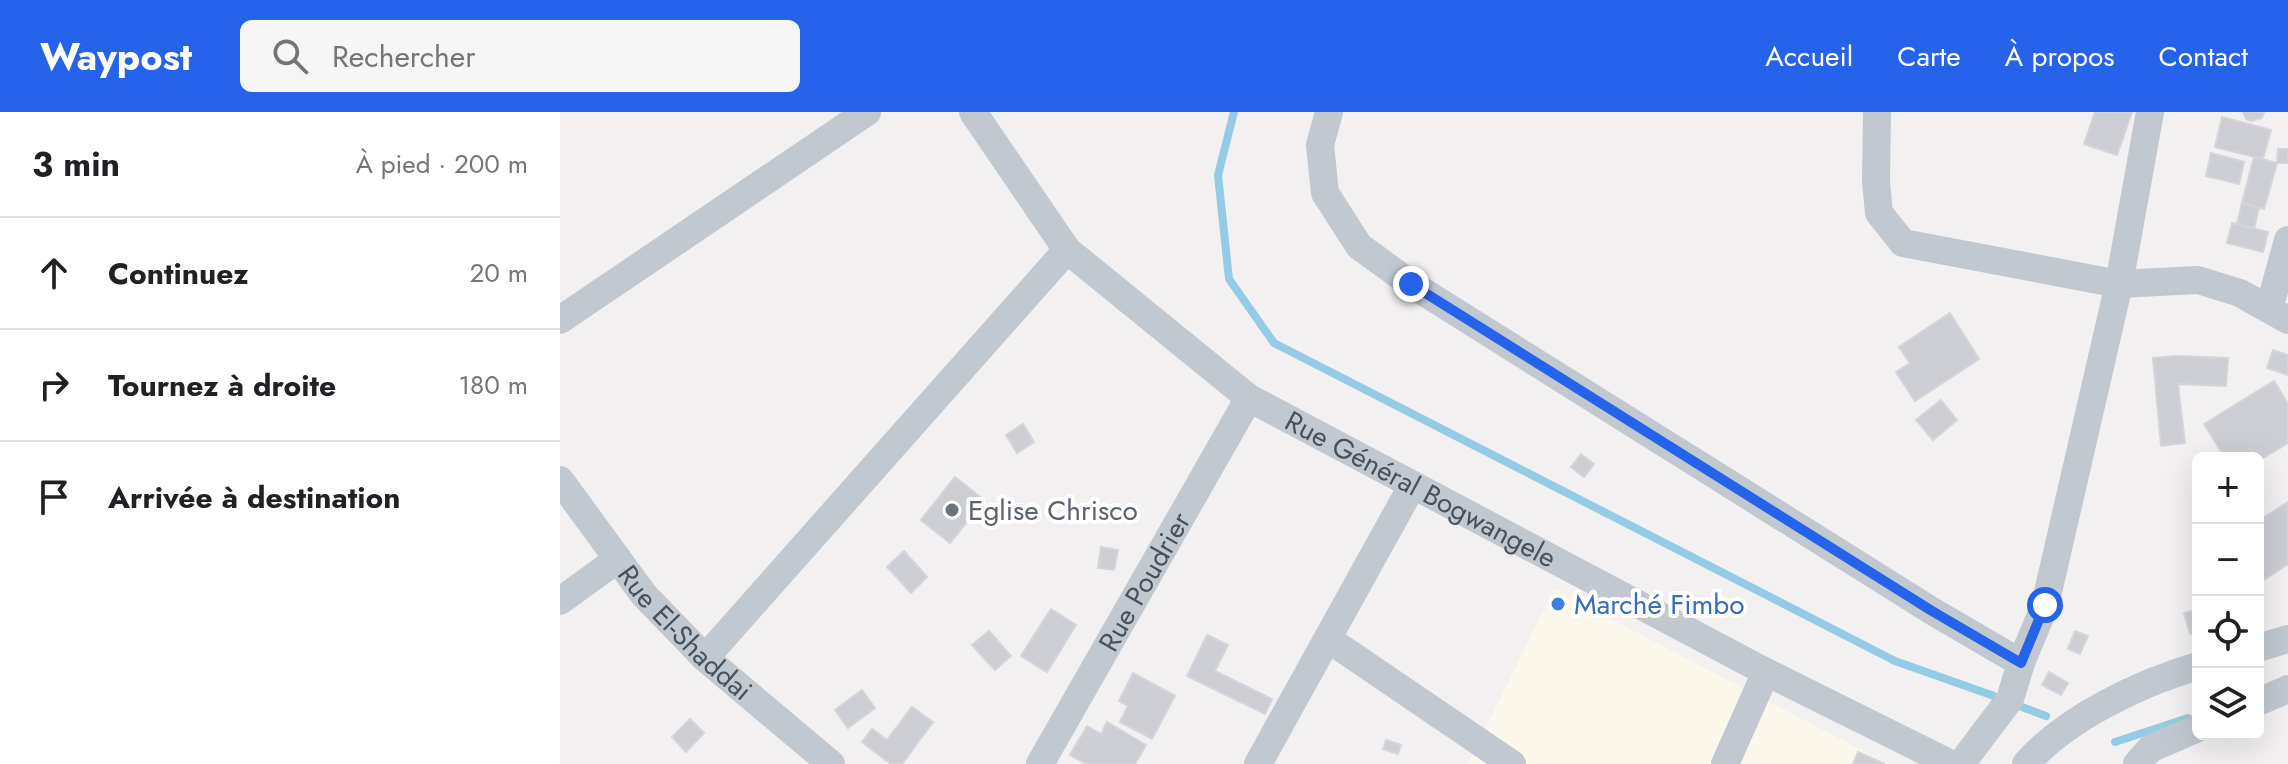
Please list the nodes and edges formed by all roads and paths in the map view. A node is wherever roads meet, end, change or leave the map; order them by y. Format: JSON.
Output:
{"nodes":[{"id":1,"x":867,"y":112,"type":"edge"},
{"id":2,"x":973,"y":112,"type":"edge"},
{"id":3,"x":1329,"y":112,"type":"edge"},
{"id":4,"x":1877,"y":112,"type":"edge"},
{"id":5,"x":2150,"y":112,"type":"edge"},
{"id":6,"x":2288,"y":240,"type":"edge"},
{"id":7,"x":1067,"y":250,"type":"junction"},
{"id":8,"x":2119,"y":284,"type":"junction"},
{"id":9,"x":2278,"y":314,"type":"edge"},
{"id":10,"x":560,"y":320,"type":"edge"},
{"id":11,"x":1249,"y":398,"type":"junction"},
{"id":12,"x":560,"y":480,"type":"edge"},
{"id":13,"x":1412,"y":486,"type":"junction"},
{"id":14,"x":618,"y":559,"type":"junction"},
{"id":15,"x":560,"y":601,"type":"edge"},
{"id":16,"x":1328,"y":639,"type":"junction"},
{"id":17,"x":2288,"y":639,"type":"edge"},
{"id":18,"x":2264,"y":646,"type":"edge"},
{"id":19,"x":705,"y":658,"type":"junction"},
{"id":20,"x":2021,"y":663,"type":"junction"},
{"id":21,"x":2192,"y":668,"type":"edge"},
{"id":22,"x":1766,"y":672,"type":"junction"},
{"id":23,"x":2288,"y":689,"type":"edge"},
{"id":24,"x":2264,"y":699,"type":"edge"},
{"id":25,"x":2192,"y":731,"type":"edge"},
{"id":26,"x":815,"y":759,"type":"edge"},
{"id":27,"x":1040,"y":764,"type":"edge"},
{"id":28,"x":1258,"y":764,"type":"edge"},
{"id":29,"x":1512,"y":764,"type":"edge"},
{"id":30,"x":1725,"y":764,"type":"edge"},
{"id":31,"x":1951,"y":764,"type":"edge"},
{"id":32,"x":1961,"y":764,"type":"edge"},
{"id":33,"x":2026,"y":764,"type":"edge"},
{"id":34,"x":2137,"y":764,"type":"edge"}],
"edges":[{"from":1,"to":10,"type":"street"},
{"from":2,"to":7,"type":"street","name":"Rue Général Bogwangele"},
{"from":3,"to":20,"type":"street"},
{"from":4,"to":8,"type":"street"},
{"from":5,"to":8,"type":"street"},
{"from":6,"to":9,"type":"street"},
{"from":7,"to":11,"type":"street","name":"Rue Général Bogwangele"},
{"from":7,"to":19,"type":"street"},
{"from":8,"to":9,"type":"street"},
{"from":8,"to":20,"type":"street"},
{"from":11,"to":13,"type":"street","name":"Rue Général Bogwangele"},
{"from":11,"to":27,"type":"street","name":"Rue Poudrier"},
{"from":12,"to":14,"type":"street","name":"Rue El-Shaddai"},
{"from":13,"to":16,"type":"street"},
{"from":13,"to":22,"type":"street","name":"Rue Général Bogwangele"},
{"from":14,"to":15,"type":"street"},
{"from":14,"to":19,"type":"street","name":"Rue El-Shaddai"},
{"from":16,"to":28,"type":"street"},
{"from":16,"to":29,"type":"street"},
{"from":17,"to":18,"type":"street"},
{"from":19,"to":26,"type":"street","name":"Rue El-Shaddai"},
{"from":20,"to":32,"type":"street"},
{"from":21,"to":33,"type":"street"},
{"from":22,"to":30,"type":"street"},
{"from":22,"to":31,"type":"street","name":"Rue Général Bogwangele"},
{"from":23,"to":24,"type":"street"},
{"from":25,"to":34,"type":"street"}]}
